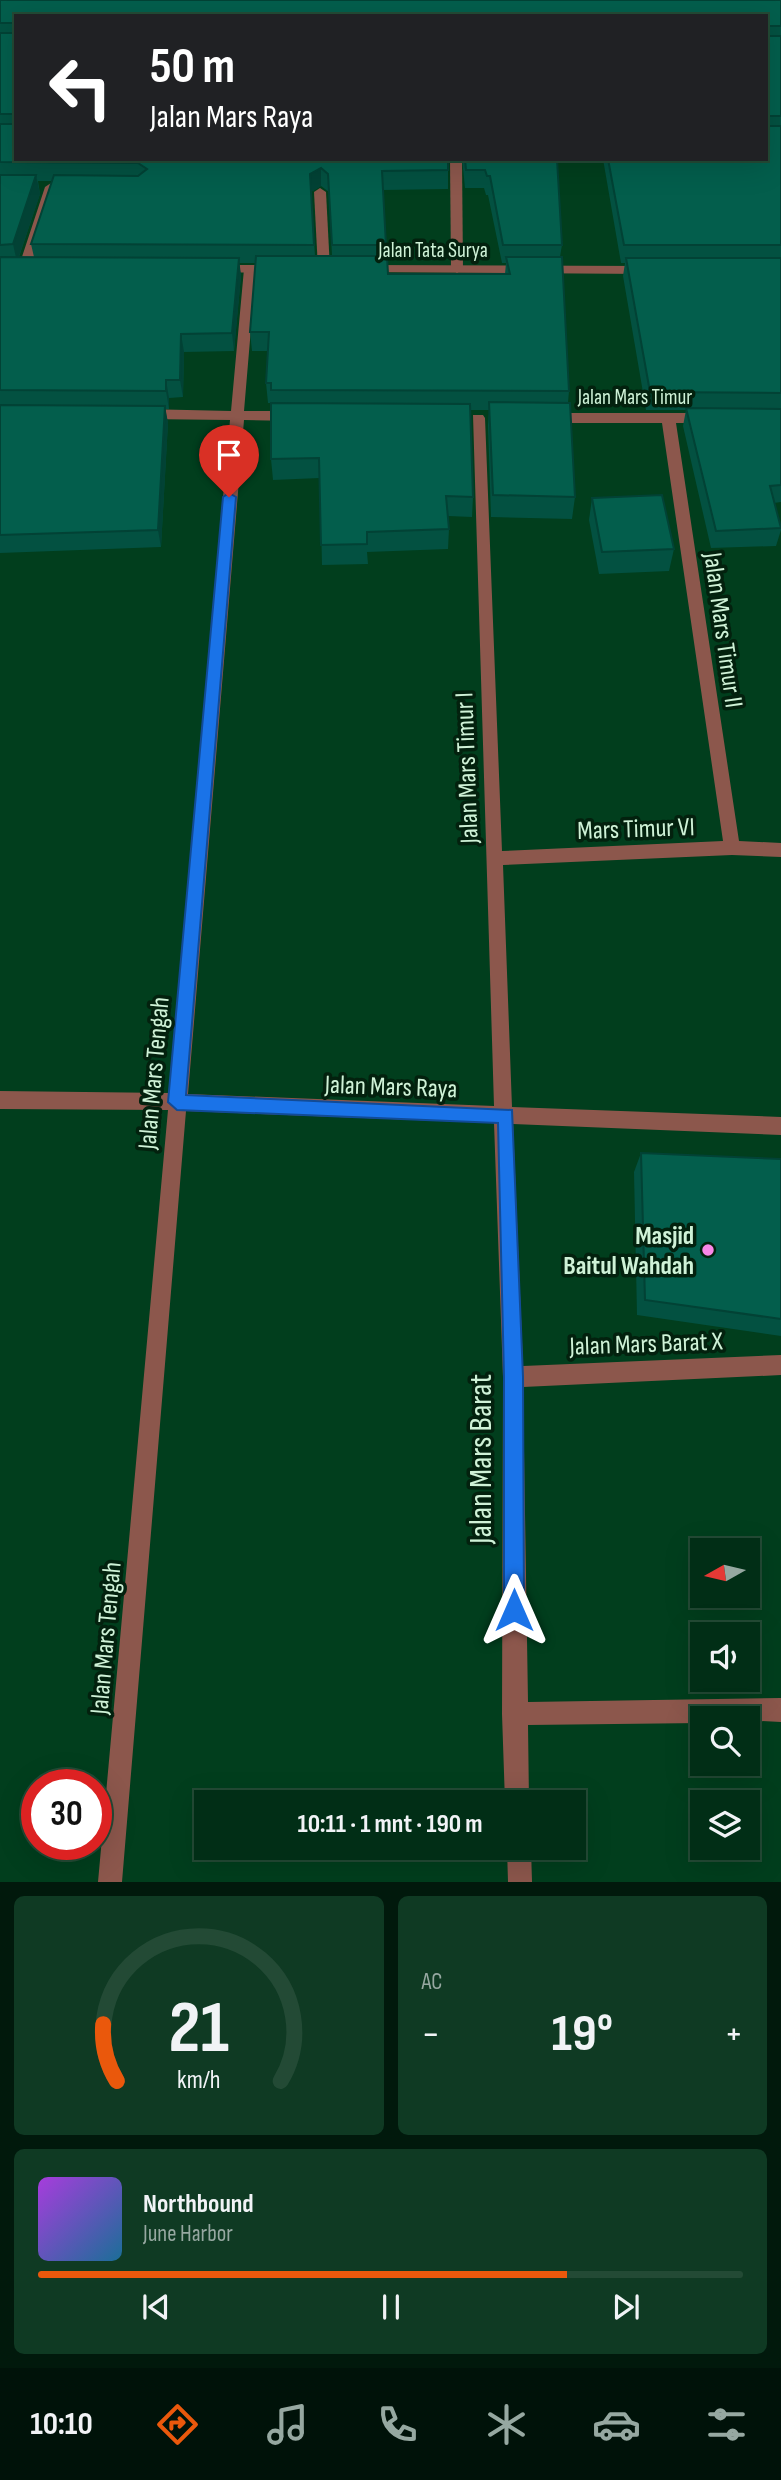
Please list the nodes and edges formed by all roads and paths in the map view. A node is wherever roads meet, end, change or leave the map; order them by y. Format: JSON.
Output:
{"nodes":[{"id":1,"x":456,"y":161,"type":"edge"},
{"id":2,"x":82,"y":188,"type":"edge"},
{"id":3,"x":320,"y":192,"type":"dead end"},
{"id":4,"x":24,"y":269,"type":"edge"},
{"id":5,"x":197,"y":269,"type":"edge"},
{"id":6,"x":250,"y":269,"type":"junction"},
{"id":7,"x":287,"y":269,"type":"edge"},
{"id":8,"x":457,"y":269,"type":"junction"},
{"id":9,"x":660,"y":270,"type":"edge"},
{"id":10,"x":133,"y":415,"type":"edge"},
{"id":11,"x":237,"y":415,"type":"junction"},
{"id":12,"x":312,"y":416,"type":"edge"},
{"id":13,"x":478,"y":418,"type":"dead end"},
{"id":14,"x":533,"y":418,"type":"edge"},
{"id":15,"x":668,"y":418,"type":"junction"},
{"id":16,"x":718,"y":418,"type":"edge"},
{"id":17,"x":732,"y":849,"type":"junction"},
{"id":18,"x":781,"y":850,"type":"edge"},
{"id":19,"x":494,"y":858,"type":"junction"},
{"id":20,"x":0,"y":1100,"type":"edge"},
{"id":21,"x":177,"y":1102,"type":"junction"},
{"id":22,"x":506,"y":1116,"type":"junction"},
{"id":23,"x":781,"y":1126,"type":"edge"},
{"id":24,"x":781,"y":1366,"type":"edge"},
{"id":25,"x":513,"y":1377,"type":"junction"},
{"id":26,"x":781,"y":1710,"type":"edge"},
{"id":27,"x":514,"y":1714,"type":"junction"},
{"id":28,"x":517,"y":1790,"type":"edge"},
{"id":29,"x":519,"y":1860,"type":"edge"},
{"id":30,"x":110,"y":1881,"type":"edge"},
{"id":31,"x":520,"y":1881,"type":"edge"}],
"edges":[{"from":1,"to":8,"type":"street"},
{"from":2,"to":4,"type":"street"},
{"from":3,"to":8,"type":"street","name":"Jalan Tata Surya"},
{"from":5,"to":6,"type":"street"},
{"from":6,"to":7,"type":"street"},
{"from":6,"to":11,"type":"street","name":"Jalan Mars Tengah"},
{"from":8,"to":9,"type":"street","name":"Jalan Tata Surya"},
{"from":10,"to":11,"type":"street"},
{"from":11,"to":12,"type":"street"},
{"from":11,"to":21,"type":"street","name":"Jalan Mars Tengah"},
{"from":13,"to":19,"type":"street","name":"Jalan Mars Timur I"},
{"from":14,"to":15,"type":"street","name":"Jalan Mars Timur"},
{"from":15,"to":16,"type":"street","name":"Jalan Mars Timur"},
{"from":15,"to":17,"type":"street","name":"Jalan Mars Timur II"},
{"from":17,"to":18,"type":"street","name":"Mars Timur VI"},
{"from":17,"to":19,"type":"street","name":"Mars Timur VI"},
{"from":19,"to":22,"type":"street","name":"Jalan Mars Timur I"},
{"from":20,"to":21,"type":"street","name":"Jalan Mars Raya"},
{"from":21,"to":22,"type":"street","name":"Jalan Mars Raya"},
{"from":21,"to":30,"type":"street","name":"Jalan Mars Tengah"},
{"from":22,"to":23,"type":"street","name":"Jalan Mars Raya"},
{"from":22,"to":25,"type":"street","name":"Jalan Mars Barat"},
{"from":24,"to":25,"type":"street","name":"Jalan Mars Barat X"},
{"from":25,"to":27,"type":"street","name":"Jalan Mars Barat"},
{"from":26,"to":27,"type":"street"},
{"from":27,"to":28,"type":"street","name":"Jalan Mars Barat"},
{"from":29,"to":31,"type":"street"}]}
